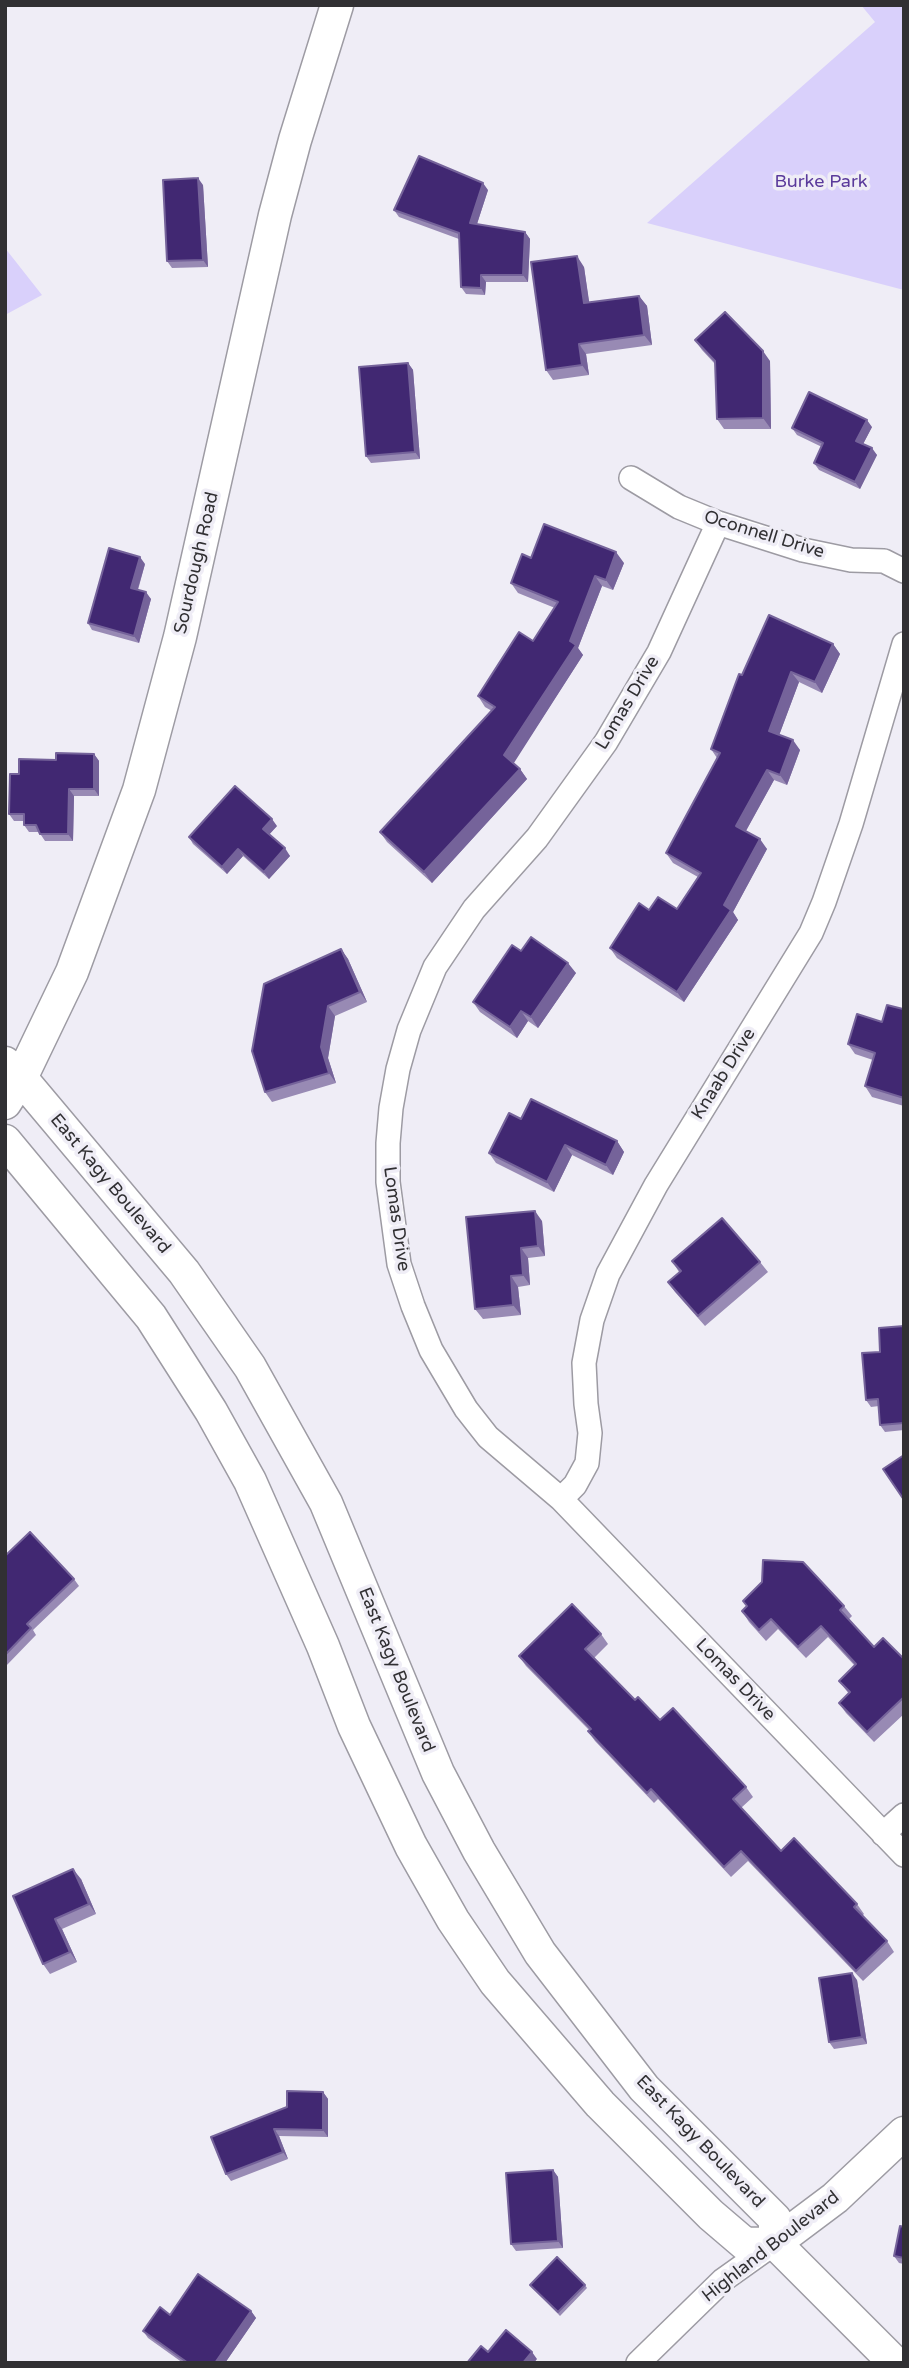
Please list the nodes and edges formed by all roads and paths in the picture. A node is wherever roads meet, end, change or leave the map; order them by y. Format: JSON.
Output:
{"nodes":[{"id":1,"x":337,"y":5,"type":"edge"},
{"id":2,"x":631,"y":478,"type":"dead end"},
{"id":3,"x":718,"y":523,"type":"junction"},
{"id":4,"x":904,"y":571,"type":"edge"},
{"id":5,"x":904,"y":644,"type":"edge"},
{"id":6,"x":10,"y":1081,"type":"edge"},
{"id":7,"x":5,"y":1141,"type":"edge"},
{"id":8,"x":561,"y":1499,"type":"junction"},
{"id":9,"x":904,"y":1815,"type":"edge"},
{"id":10,"x":883,"y":1834,"type":"junction"},
{"id":11,"x":904,"y":1855,"type":"edge"},
{"id":12,"x":904,"y":2133,"type":"edge"},
{"id":13,"x":775,"y":2243,"type":"junction"},
{"id":14,"x":638,"y":2363,"type":"edge"},
{"id":15,"x":895,"y":2363,"type":"edge"}],
"edges":[{"from":1,"to":6,"type":"main road","name":"Sourdough Road"},
{"from":2,"to":3,"type":"street","name":"Oconnell Drive"},
{"from":3,"to":4,"type":"street","name":"Oconnell Drive"},
{"from":3,"to":8,"type":"street","name":"Lomas Drive"},
{"from":5,"to":8,"type":"street","name":"Knaab Drive"},
{"from":6,"to":13,"type":"main road","name":"East Kagy Boulevard"},
{"from":7,"to":13,"type":"main road"},
{"from":8,"to":10,"type":"street","name":"Lomas Drive"},
{"from":9,"to":10,"type":"street"},
{"from":10,"to":11,"type":"street","name":"Lomas Drive"},
{"from":12,"to":13,"type":"main road","name":"Highland Boulevard"},
{"from":13,"to":14,"type":"street","name":"Highland Boulevard"},
{"from":13,"to":15,"type":"main road"}]}
